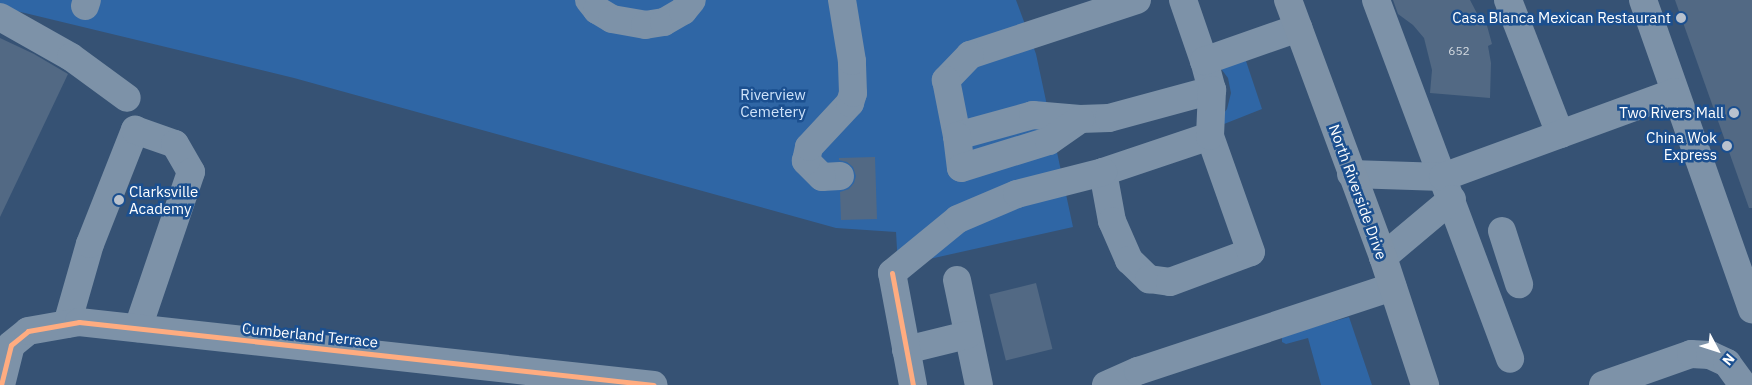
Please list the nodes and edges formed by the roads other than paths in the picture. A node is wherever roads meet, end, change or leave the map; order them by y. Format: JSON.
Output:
{"nodes":[{"id":1,"x":588,"y":0,"type":"edge"},
{"id":2,"x":692,"y":0,"type":"edge"},
{"id":3,"x":842,"y":0,"type":"edge"},
{"id":4,"x":1137,"y":0,"type":"edge"},
{"id":5,"x":1183,"y":0,"type":"edge"},
{"id":6,"x":1288,"y":0,"type":"edge"},
{"id":7,"x":1376,"y":0,"type":"edge"},
{"id":8,"x":1508,"y":0,"type":"edge"},
{"id":9,"x":1644,"y":0,"type":"edge"},
{"id":10,"x":0,"y":17,"type":"edge"},
{"id":11,"x":1298,"y":28,"type":"junction"},
{"id":12,"x":1204,"y":61,"type":"junction"},
{"id":13,"x":1212,"y":90,"type":"junction"},
{"id":14,"x":1675,"y":92,"type":"junction"},
{"id":15,"x":127,"y":98,"type":"dead end"},
{"id":16,"x":1560,"y":134,"type":"junction"},
{"id":17,"x":1210,"y":136,"type":"junction"},
{"id":18,"x":1103,"y":172,"type":"junction"},
{"id":19,"x":1351,"y":174,"type":"junction"},
{"id":20,"x":840,"y":176,"type":"dead end"},
{"id":21,"x":1447,"y":188,"type":"junction"},
{"id":22,"x":1502,"y":231,"type":"dead end"},
{"id":23,"x":1383,"y":257,"type":"junction"},
{"id":24,"x":957,"y":280,"type":"dead end"},
{"id":25,"x":1520,"y":284,"type":"dead end"},
{"id":26,"x":1392,"y":287,"type":"junction"},
{"id":27,"x":1752,"y":309,"type":"edge"},
{"id":28,"x":66,"y":324,"type":"junction"},
{"id":29,"x":138,"y":328,"type":"junction"},
{"id":30,"x":967,"y":335,"type":"junction"},
{"id":31,"x":906,"y":350,"type":"junction"},
{"id":32,"x":1510,"y":359,"type":"dead end"},
{"id":33,"x":1120,"y":381,"type":"edge"},
{"id":34,"x":1,"y":385,"type":"edge"},
{"id":35,"x":654,"y":385,"type":"edge"},
{"id":36,"x":913,"y":385,"type":"edge"},
{"id":37,"x":979,"y":385,"type":"edge"},
{"id":38,"x":1425,"y":385,"type":"edge"},
{"id":39,"x":1603,"y":385,"type":"edge"},
{"id":40,"x":1638,"y":385,"type":"edge"},
{"id":41,"x":1728,"y":385,"type":"edge"},
{"id":42,"x":1743,"y":385,"type":"edge"}],
"edges":[{"from":1,"to":2,"type":"street"},
{"from":3,"to":20,"type":"street"},
{"from":4,"to":13,"type":"street"},
{"from":5,"to":12,"type":"street"},
{"from":6,"to":11,"type":"highway","name":"North Riverside Drive"},
{"from":7,"to":21,"type":"street"},
{"from":8,"to":16,"type":"street"},
{"from":9,"to":14,"type":"street"},
{"from":10,"to":15,"type":"street"},
{"from":11,"to":12,"type":"street"},
{"from":11,"to":19,"type":"highway","name":"North Riverside Drive"},
{"from":12,"to":13,"type":"street"},
{"from":13,"to":17,"type":"street"},
{"from":14,"to":16,"type":"street"},
{"from":14,"to":27,"type":"street"},
{"from":16,"to":21,"type":"street"},
{"from":17,"to":18,"type":"street"},
{"from":17,"to":18,"type":"street"},
{"from":18,"to":31,"type":"street"},
{"from":19,"to":21,"type":"street"},
{"from":19,"to":23,"type":"highway","name":"North Riverside Drive"},
{"from":21,"to":23,"type":"street"},
{"from":21,"to":32,"type":"street"},
{"from":22,"to":25,"type":"street"},
{"from":23,"to":26,"type":"highway","name":"North Riverside Drive"},
{"from":24,"to":30,"type":"street"},
{"from":26,"to":33,"type":"street"},
{"from":26,"to":38,"type":"highway","name":"North Riverside Drive"},
{"from":28,"to":29,"type":"street","name":"Cumberland Terrace"},
{"from":28,"to":29,"type":"street"},
{"from":28,"to":34,"type":"street","name":"Cumberland Terrace"},
{"from":29,"to":35,"type":"street","name":"Cumberland Terrace"},
{"from":30,"to":31,"type":"street"},
{"from":30,"to":37,"type":"street"},
{"from":31,"to":36,"type":"street"},
{"from":39,"to":42,"type":"street"},
{"from":40,"to":41,"type":"street"}]}
